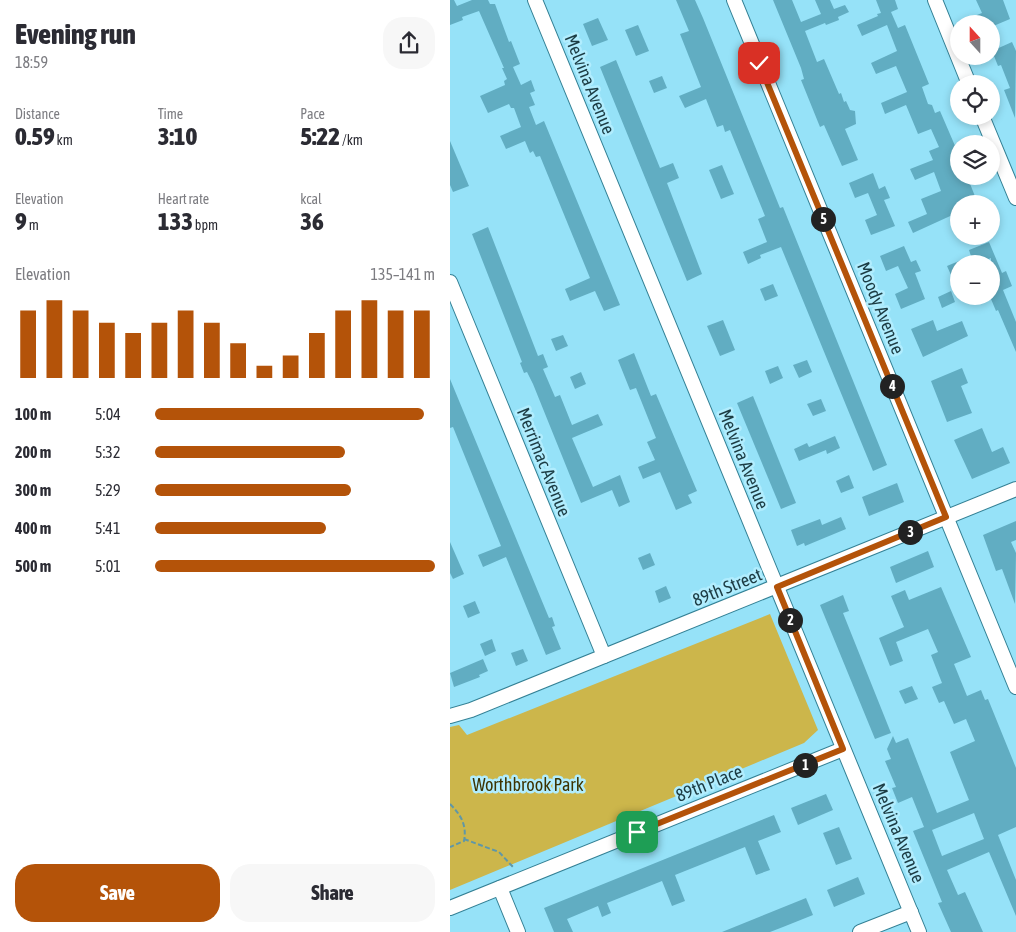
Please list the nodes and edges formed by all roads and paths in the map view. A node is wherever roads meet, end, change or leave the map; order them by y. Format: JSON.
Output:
{"nodes":[{"id":1,"x":536,"y":0,"type":"edge"},
{"id":2,"x":734,"y":0,"type":"edge"},
{"id":3,"x":935,"y":0,"type":"edge"},
{"id":4,"x":965,"y":75,"type":"edge"},
{"id":5,"x":986,"y":125,"type":"edge"},
{"id":6,"x":1016,"y":198,"type":"edge"},
{"id":7,"x":450,"y":282,"type":"edge"},
{"id":8,"x":1016,"y":489,"type":"edge"},
{"id":9,"x":946,"y":517,"type":"junction"},
{"id":10,"x":777,"y":587,"type":"junction"},
{"id":11,"x":604,"y":656,"type":"junction"},
{"id":12,"x":1016,"y":687,"type":"edge"},
{"id":13,"x":450,"y":716,"type":"edge"},
{"id":14,"x":843,"y":749,"type":"junction"},
{"id":15,"x":450,"y":804,"type":"edge"},
{"id":16,"x":464,"y":839,"type":"junction"},
{"id":17,"x":450,"y":846,"type":"edge"},
{"id":18,"x":514,"y":867,"type":"dead end"},
{"id":19,"x":500,"y":888,"type":"junction"},
{"id":20,"x":450,"y":908,"type":"edge"},
{"id":21,"x":911,"y":912,"type":"junction"},
{"id":22,"x":518,"y":932,"type":"edge"},
{"id":23,"x":860,"y":932,"type":"edge"},
{"id":24,"x":919,"y":932,"type":"edge"}],
"edges":[{"from":1,"to":10,"type":"street","name":"Melvina Avenue"},
{"from":2,"to":9,"type":"street","name":"Moody Avenue"},
{"from":3,"to":4,"type":"street"},
{"from":5,"to":6,"type":"street"},
{"from":7,"to":11,"type":"street","name":"Merrimac Avenue"},
{"from":8,"to":9,"type":"street","name":"89th Street"},
{"from":9,"to":10,"type":"street","name":"89th Street"},
{"from":9,"to":12,"type":"street","name":"Moody Avenue"},
{"from":10,"to":11,"type":"street","name":"89th Street"},
{"from":10,"to":14,"type":"street","name":"Melvina Avenue"},
{"from":11,"to":13,"type":"street","name":"89th Street"},
{"from":14,"to":19,"type":"street","name":"89th Place"},
{"from":14,"to":21,"type":"street","name":"Melvina Avenue"},
{"from":15,"to":16,"type":"path"},
{"from":16,"to":17,"type":"path"},
{"from":16,"to":18,"type":"path"},
{"from":19,"to":20,"type":"street","name":"89th Place"},
{"from":19,"to":22,"type":"street"},
{"from":21,"to":23,"type":"street"},
{"from":21,"to":24,"type":"street","name":"Melvina Avenue"}]}
